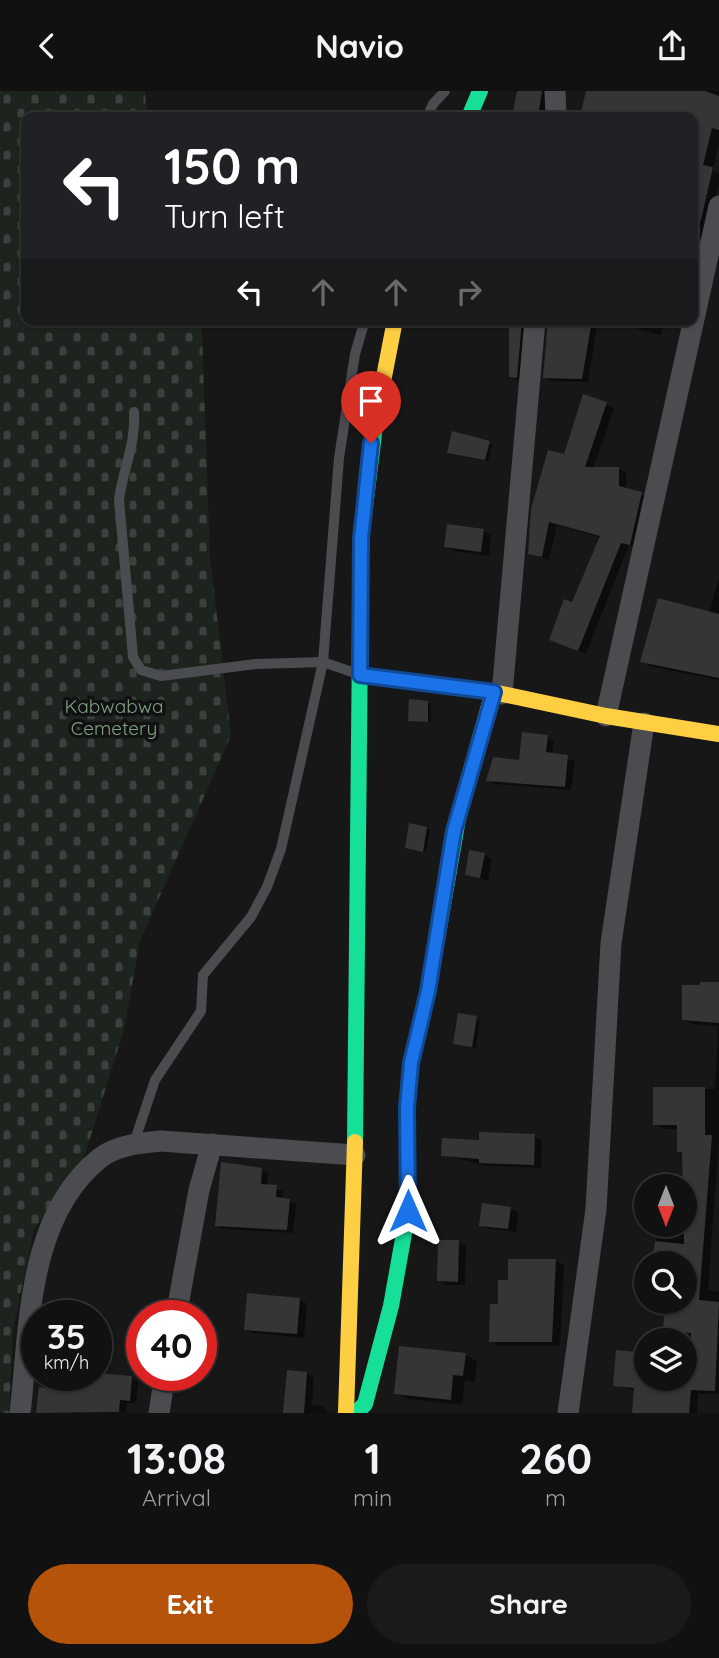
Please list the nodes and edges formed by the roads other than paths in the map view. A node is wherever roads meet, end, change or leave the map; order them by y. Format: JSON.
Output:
{"nodes":[{"id":1,"x":445,"y":91,"type":"edge"},
{"id":2,"x":480,"y":91,"type":"edge"},
{"id":3,"x":555,"y":91,"type":"edge"},
{"id":4,"x":429,"y":112,"type":"edge"},
{"id":5,"x":471,"y":112,"type":"edge"},
{"id":6,"x":556,"y":112,"type":"edge"},
{"id":7,"x":719,"y":206,"type":"edge"},
{"id":8,"x":698,"y":301,"type":"edge"},
{"id":9,"x":363,"y":326,"type":"edge"},
{"id":10,"x":394,"y":326,"type":"edge"},
{"id":11,"x":534,"y":326,"type":"edge"},
{"id":12,"x":692,"y":326,"type":"edge"},
{"id":13,"x":134,"y":412,"type":"dead end"},
{"id":14,"x":323,"y":662,"type":"junction"},
{"id":15,"x":360,"y":675,"type":"junction"},
{"id":16,"x":498,"y":693,"type":"junction"},
{"id":17,"x":606,"y":716,"type":"junction"},
{"id":18,"x":644,"y":723,"type":"junction"},
{"id":19,"x":719,"y":734,"type":"edge"},
{"id":20,"x":134,"y":1143,"type":"junction"},
{"id":21,"x":212,"y":1144,"type":"junction"},
{"id":22,"x":355,"y":1155,"type":"junction"},
{"id":23,"x":179,"y":1300,"type":"edge"},
{"id":24,"x":162,"y":1391,"type":"edge"},
{"id":25,"x":20,"y":1413,"type":"edge"},
{"id":26,"x":159,"y":1413,"type":"edge"},
{"id":27,"x":346,"y":1413,"type":"edge"},
{"id":28,"x":356,"y":1413,"type":"edge"},
{"id":29,"x":568,"y":1413,"type":"edge"}],
"edges":[{"from":1,"to":4,"type":"lane"},
{"from":2,"to":5,"type":"street"},
{"from":3,"to":6,"type":"street"},
{"from":7,"to":8,"type":"street"},
{"from":9,"to":14,"type":"lane"},
{"from":10,"to":15,"type":"street"},
{"from":11,"to":16,"type":"street"},
{"from":12,"to":17,"type":"street"},
{"from":13,"to":14,"type":"lane"},
{"from":14,"to":15,"type":"lane"},
{"from":14,"to":20,"type":"lane"},
{"from":15,"to":16,"type":"street"},
{"from":15,"to":22,"type":"street"},
{"from":16,"to":17,"type":"street"},
{"from":16,"to":28,"type":"street"},
{"from":17,"to":18,"type":"street"},
{"from":18,"to":19,"type":"street"},
{"from":18,"to":29,"type":"street"},
{"from":20,"to":21,"type":"street"},
{"from":20,"to":25,"type":"street"},
{"from":21,"to":22,"type":"street"},
{"from":21,"to":23,"type":"street"},
{"from":22,"to":27,"type":"street"},
{"from":24,"to":26,"type":"street"}]}
